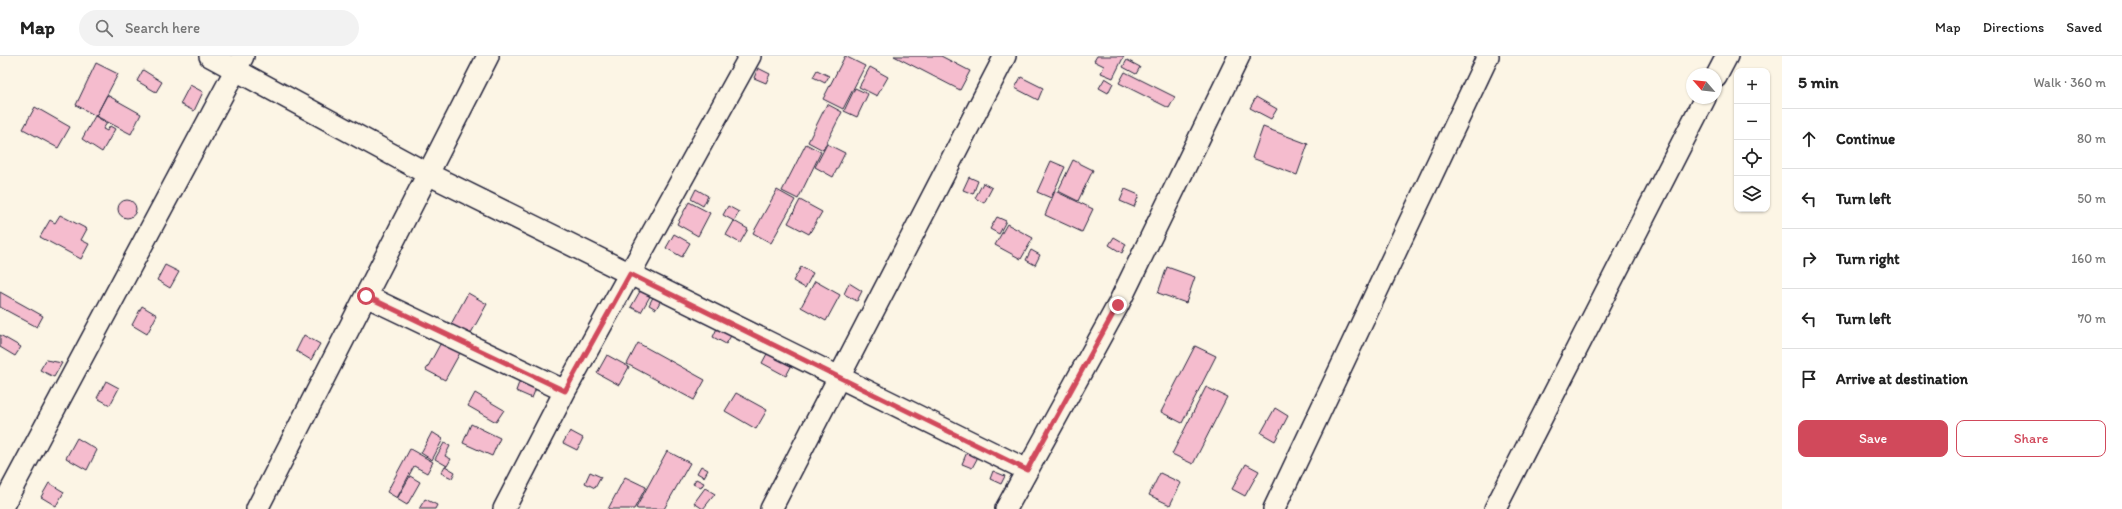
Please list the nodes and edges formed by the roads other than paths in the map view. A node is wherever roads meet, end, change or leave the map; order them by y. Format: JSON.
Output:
{"nodes":[{"id":1,"x":210,"y":56,"type":"edge"},
{"id":2,"x":488,"y":56,"type":"edge"},
{"id":3,"x":750,"y":56,"type":"edge"},
{"id":4,"x":1005,"y":56,"type":"edge"},
{"id":5,"x":1239,"y":56,"type":"edge"},
{"id":6,"x":1488,"y":56,"type":"edge"},
{"id":7,"x":1727,"y":56,"type":"edge"},
{"id":8,"x":239,"y":63,"type":"edge"},
{"id":9,"x":1721,"y":68,"type":"edge"},
{"id":10,"x":1702,"y":104,"type":"edge"},
{"id":11,"x":428,"y":174,"type":"junction"},
{"id":12,"x":630,"y":274,"type":"junction"},
{"id":13,"x":366,"y":296,"type":"junction"},
{"id":14,"x":839,"y":377,"type":"junction"},
{"id":15,"x":565,"y":391,"type":"junction"},
{"id":16,"x":1027,"y":470,"type":"junction"},
{"id":17,"x":1,"y":509,"type":"edge"},
{"id":18,"x":256,"y":509,"type":"edge"},
{"id":19,"x":504,"y":509,"type":"edge"},
{"id":20,"x":771,"y":509,"type":"edge"},
{"id":21,"x":1006,"y":509,"type":"edge"},
{"id":22,"x":1274,"y":509,"type":"edge"},
{"id":23,"x":1495,"y":509,"type":"edge"}],
"edges":[{"from":1,"to":8,"type":"street"},
{"from":2,"to":11,"type":"street"},
{"from":3,"to":12,"type":"street"},
{"from":4,"to":14,"type":"street"},
{"from":5,"to":16,"type":"street"},
{"from":6,"to":22,"type":"street"},
{"from":7,"to":9,"type":"street"},
{"from":8,"to":11,"type":"street"},
{"from":8,"to":17,"type":"street"},
{"from":10,"to":23,"type":"street"},
{"from":11,"to":12,"type":"street"},
{"from":11,"to":13,"type":"street"},
{"from":12,"to":14,"type":"street"},
{"from":12,"to":15,"type":"street"},
{"from":13,"to":15,"type":"street"},
{"from":13,"to":18,"type":"street"},
{"from":14,"to":16,"type":"street"},
{"from":14,"to":20,"type":"street"},
{"from":15,"to":19,"type":"street"},
{"from":16,"to":21,"type":"street"}]}
